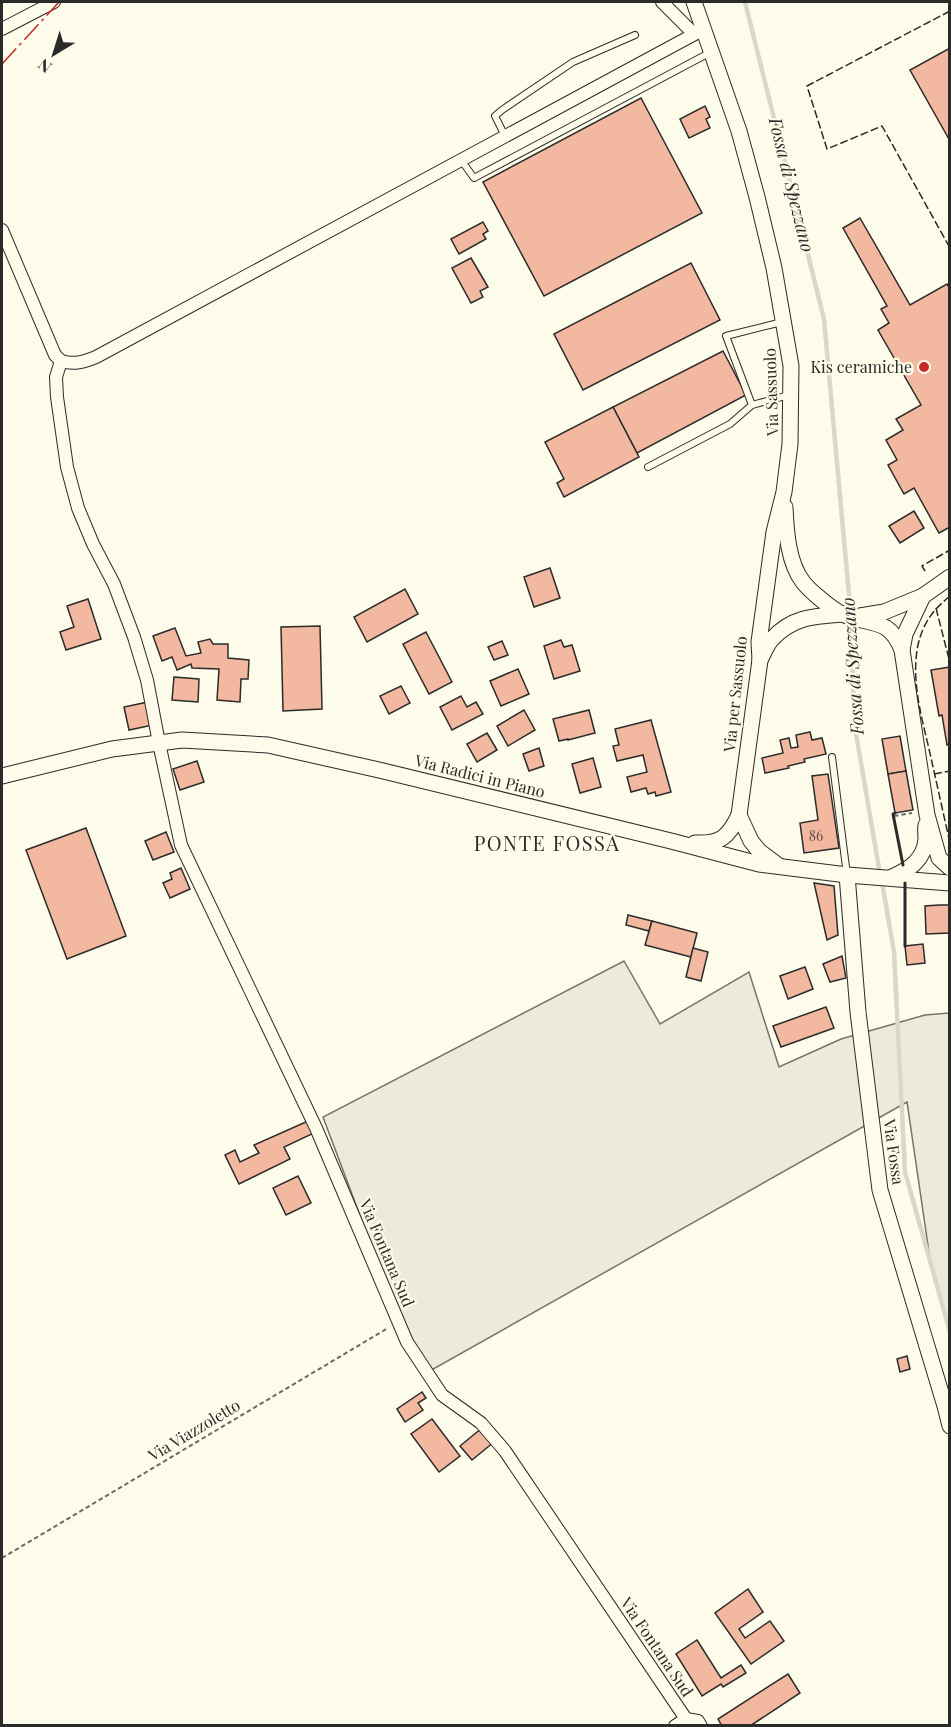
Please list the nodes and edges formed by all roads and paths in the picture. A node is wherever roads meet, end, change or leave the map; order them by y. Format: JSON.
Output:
{"nodes":[{"id":1,"x":54,"y":2,"type":"edge"},
{"id":2,"x":662,"y":2,"type":"edge"},
{"id":3,"x":694,"y":2,"type":"edge"},
{"id":4,"x":2,"y":29,"type":"edge"},
{"id":5,"x":699,"y":31,"type":"junction"},
{"id":6,"x":635,"y":34,"type":"dead end"},
{"id":7,"x":711,"y":52,"type":"junction"},
{"id":8,"x":506,"y":136,"type":"junction"},
{"id":9,"x":461,"y":160,"type":"junction"},
{"id":10,"x":2,"y":230,"type":"edge"},
{"id":11,"x":784,"y":321,"type":"junction"},
{"id":12,"x":61,"y":361,"type":"junction"},
{"id":13,"x":792,"y":394,"type":"junction"},
{"id":14,"x":752,"y":405,"type":"junction"},
{"id":15,"x":648,"y":467,"type":"dead end"},
{"id":16,"x":784,"y":492,"type":"junction"},
{"id":17,"x":768,"y":576,"type":"joint"},
{"id":18,"x":950,"y":577,"type":"edge"},
{"id":19,"x":923,"y":596,"type":"junction"},
{"id":20,"x":838,"y":613,"type":"junction"},
{"id":21,"x":875,"y":618,"type":"junction"},
{"id":22,"x":902,"y":651,"type":"junction"},
{"id":23,"x":760,"y":660,"type":"junction"},
{"id":24,"x":159,"y":743,"type":"junction"},
{"id":25,"x":832,"y":757,"type":"dead end"},
{"id":26,"x":2,"y":776,"type":"edge"},
{"id":27,"x":739,"y":815,"type":"junction"},
{"id":28,"x":927,"y":815,"type":"junction"},
{"id":29,"x":671,"y":841,"type":"junction"},
{"id":30,"x":779,"y":866,"type":"junction"},
{"id":31,"x":950,"y":868,"type":"edge"},
{"id":32,"x":847,"y":874,"type":"junction"},
{"id":33,"x":900,"y":876,"type":"junction"},
{"id":34,"x":950,"y":883,"type":"edge"},
{"id":35,"x":398,"y":1322,"type":"junction"},
{"id":36,"x":950,"y":1426,"type":"edge"},
{"id":37,"x":2,"y":1558,"type":"edge"},
{"id":38,"x":680,"y":1722,"type":"edge"},
{"id":39,"x":701,"y":1725,"type":"edge"}],
"edges":[{"from":1,"to":4,"type":"street"},
{"from":2,"to":5,"type":"street"},
{"from":3,"to":5,"type":"street","name":"Via Sassuolo"},
{"from":5,"to":7,"type":"street","name":"Via Sassuolo"},
{"from":5,"to":8,"type":"street"},
{"from":6,"to":8,"type":"lane"},
{"from":7,"to":9,"type":"lane"},
{"from":7,"to":11,"type":"street","name":"Via Sassuolo"},
{"from":8,"to":9,"type":"street"},
{"from":9,"to":12,"type":"street"},
{"from":10,"to":12,"type":"street"},
{"from":11,"to":13,"type":"street","name":"Via Sassuolo"},
{"from":11,"to":14,"type":"lane"},
{"from":12,"to":24,"type":"street","name":"Via Fontana Sud"},
{"from":13,"to":14,"type":"lane"},
{"from":13,"to":16,"type":"street","name":"Via Sassuolo"},
{"from":14,"to":15,"type":"lane"},
{"from":16,"to":17,"type":"street","name":"Via Sassuolo"},
{"from":16,"to":20,"type":"street"},
{"from":17,"to":23,"type":"street","name":"Via per Sassuolo"},
{"from":18,"to":19,"type":"street"},
{"from":19,"to":21,"type":"street"},
{"from":19,"to":22,"type":"street"},
{"from":20,"to":21,"type":"street"},
{"from":20,"to":23,"type":"street"},
{"from":21,"to":22,"type":"street"},
{"from":22,"to":28,"type":"street"},
{"from":23,"to":27,"type":"street","name":"Via per Sassuolo"},
{"from":24,"to":26,"type":"street","name":"Via Radici in Piano"},
{"from":24,"to":29,"type":"street","name":"Via Radici in Piano"},
{"from":24,"to":35,"type":"street","name":"Via Fontana Sud"},
{"from":25,"to":32,"type":"lane"},
{"from":27,"to":29,"type":"street"},
{"from":27,"to":30,"type":"street"},
{"from":28,"to":31,"type":"street"},
{"from":28,"to":33,"type":"street"},
{"from":29,"to":30,"type":"street","name":"Via Radici in Piano"},
{"from":30,"to":32,"type":"street","name":"Via Radici in Piano"},
{"from":32,"to":33,"type":"street","name":"Via Radici in Piano"},
{"from":32,"to":36,"type":"street","name":"Via Fossa"},
{"from":33,"to":34,"type":"street","name":"Via Radici in Piano"},
{"from":35,"to":37,"type":"path","name":"Via Viazzoletto"},
{"from":35,"to":38,"type":"street","name":"Via Fontana Sud"},
{"from":38,"to":39,"type":"street","name":"Via Fontana Sud"}]}
